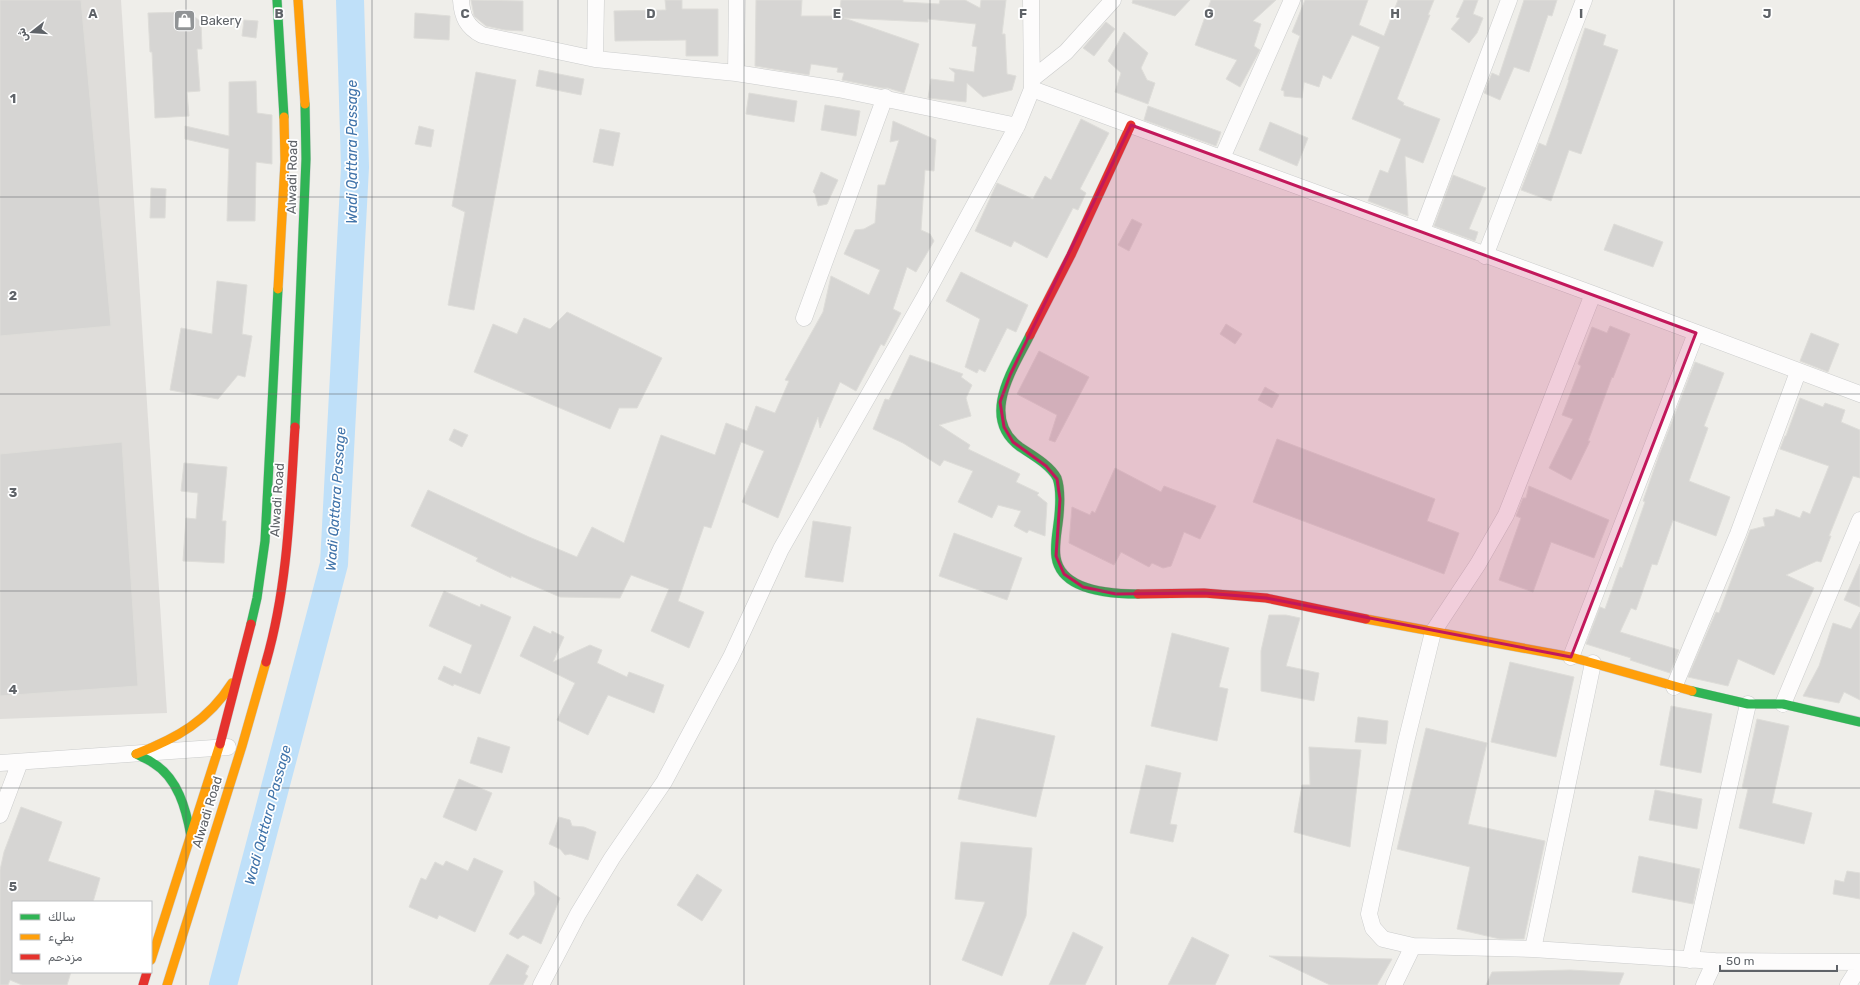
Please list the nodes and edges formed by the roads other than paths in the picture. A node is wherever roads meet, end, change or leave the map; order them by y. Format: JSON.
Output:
{"nodes":[{"id":1,"x":277,"y":0,"type":"edge"},
{"id":2,"x":298,"y":0,"type":"edge"},
{"id":3,"x":461,"y":0,"type":"edge"},
{"id":4,"x":596,"y":0,"type":"edge"},
{"id":5,"x":737,"y":0,"type":"edge"},
{"id":6,"x":1031,"y":0,"type":"edge"},
{"id":7,"x":1113,"y":0,"type":"edge"},
{"id":8,"x":1292,"y":0,"type":"edge"},
{"id":9,"x":1509,"y":0,"type":"edge"},
{"id":10,"x":1584,"y":0,"type":"edge"},
{"id":11,"x":595,"y":59,"type":"junction"},
{"id":12,"x":736,"y":73,"type":"junction"},
{"id":13,"x":293,"y":74,"type":"junction"},
{"id":14,"x":1032,"y":84,"type":"junction"},
{"id":15,"x":885,"y":97,"type":"junction"},
{"id":16,"x":1131,"y":125,"type":"junction"},
{"id":17,"x":1017,"y":126,"type":"junction"},
{"id":18,"x":1222,"y":158,"type":"junction"},
{"id":19,"x":1422,"y":231,"type":"junction"},
{"id":20,"x":1485,"y":256,"type":"junction"},
{"id":21,"x":1593,"y":294,"type":"junction"},
{"id":22,"x":804,"y":318,"type":"dead end"},
{"id":23,"x":1696,"y":333,"type":"junction"},
{"id":24,"x":1798,"y":372,"type":"junction"},
{"id":25,"x":1860,"y":394,"type":"edge"},
{"id":26,"x":1860,"y":520,"type":"edge"},
{"id":27,"x":1433,"y":632,"type":"junction"},
{"id":28,"x":1571,"y":657,"type":"junction"},
{"id":29,"x":1593,"y":663,"type":"junction"},
{"id":30,"x":242,"y":666,"type":"junction"},
{"id":31,"x":1674,"y":687,"type":"junction"},
{"id":32,"x":1748,"y":704,"type":"junction"},
{"id":33,"x":1783,"y":704,"type":"junction"},
{"id":34,"x":1860,"y":722,"type":"edge"},
{"id":35,"x":242,"y":746,"type":"junction"},
{"id":36,"x":219,"y":747,"type":"junction"},
{"id":37,"x":136,"y":754,"type":"junction"},
{"id":38,"x":20,"y":762,"type":"junction"},
{"id":39,"x":0,"y":764,"type":"edge"},
{"id":40,"x":0,"y":816,"type":"edge"},
{"id":41,"x":191,"y":836,"type":"junction"},
{"id":42,"x":1413,"y":946,"type":"junction"},
{"id":43,"x":1534,"y":949,"type":"junction"},
{"id":44,"x":152,"y":957,"type":"edge"},
{"id":45,"x":1690,"y":960,"type":"junction"},
{"id":46,"x":1715,"y":961,"type":"junction"},
{"id":47,"x":1860,"y":962,"type":"edge"},
{"id":48,"x":1860,"y":966,"type":"edge"},
{"id":49,"x":147,"y":973,"type":"edge"},
{"id":50,"x":142,"y":985,"type":"edge"},
{"id":51,"x":167,"y":985,"type":"edge"},
{"id":52,"x":541,"y":985,"type":"edge"},
{"id":53,"x":1394,"y":985,"type":"edge"},
{"id":54,"x":1704,"y":985,"type":"edge"},
{"id":55,"x":1848,"y":985,"type":"edge"}],
"edges":[{"from":1,"to":13,"type":"main road","name":"Alwadi Road"},
{"from":2,"to":13,"type":"main road","name":"Alwadi Road"},
{"from":3,"to":11,"type":"street"},
{"from":4,"to":11,"type":"street"},
{"from":5,"to":12,"type":"street"},
{"from":6,"to":14,"type":"street"},
{"from":7,"to":14,"type":"street"},
{"from":8,"to":18,"type":"street"},
{"from":9,"to":19,"type":"street"},
{"from":10,"to":20,"type":"street"},
{"from":11,"to":12,"type":"street"},
{"from":12,"to":15,"type":"street"},
{"from":13,"to":30,"type":"main road","name":"Alwadi Road"},
{"from":13,"to":35,"type":"main road","name":"Alwadi Road"},
{"from":14,"to":16,"type":"street"},
{"from":14,"to":17,"type":"street"},
{"from":15,"to":17,"type":"street"},
{"from":15,"to":22,"type":"street"},
{"from":16,"to":18,"type":"street"},
{"from":16,"to":27,"type":"main road"},
{"from":17,"to":52,"type":"street"},
{"from":18,"to":19,"type":"street"},
{"from":19,"to":20,"type":"street"},
{"from":20,"to":21,"type":"street"},
{"from":21,"to":23,"type":"street"},
{"from":21,"to":27,"type":"street"},
{"from":23,"to":24,"type":"street"},
{"from":23,"to":28,"type":"street"},
{"from":24,"to":25,"type":"street"},
{"from":24,"to":31,"type":"street"},
{"from":26,"to":33,"type":"street"},
{"from":27,"to":28,"type":"main road"},
{"from":27,"to":42,"type":"street"},
{"from":28,"to":29,"type":"main road"},
{"from":29,"to":31,"type":"main road"},
{"from":29,"to":43,"type":"street"},
{"from":30,"to":36,"type":"main road","name":"Alwadi Road"},
{"from":30,"to":37,"type":"main road"},
{"from":31,"to":32,"type":"main road"},
{"from":32,"to":33,"type":"main road"},
{"from":32,"to":45,"type":"street"},
{"from":33,"to":34,"type":"main road"},
{"from":35,"to":36,"type":"street"},
{"from":35,"to":51,"type":"main road","name":"Alwadi Road"},
{"from":36,"to":37,"type":"street"},
{"from":36,"to":41,"type":"main road","name":"Alwadi Road"},
{"from":37,"to":38,"type":"street"},
{"from":37,"to":41,"type":"main road"},
{"from":38,"to":39,"type":"street"},
{"from":38,"to":40,"type":"street"},
{"from":41,"to":44,"type":"main road","name":"Alwadi Road"},
{"from":42,"to":43,"type":"street"},
{"from":42,"to":53,"type":"street"},
{"from":43,"to":45,"type":"street"},
{"from":45,"to":46,"type":"street"},
{"from":46,"to":47,"type":"street"},
{"from":46,"to":54,"type":"street"},
{"from":48,"to":55,"type":"street"},
{"from":49,"to":50,"type":"main road"}]}
